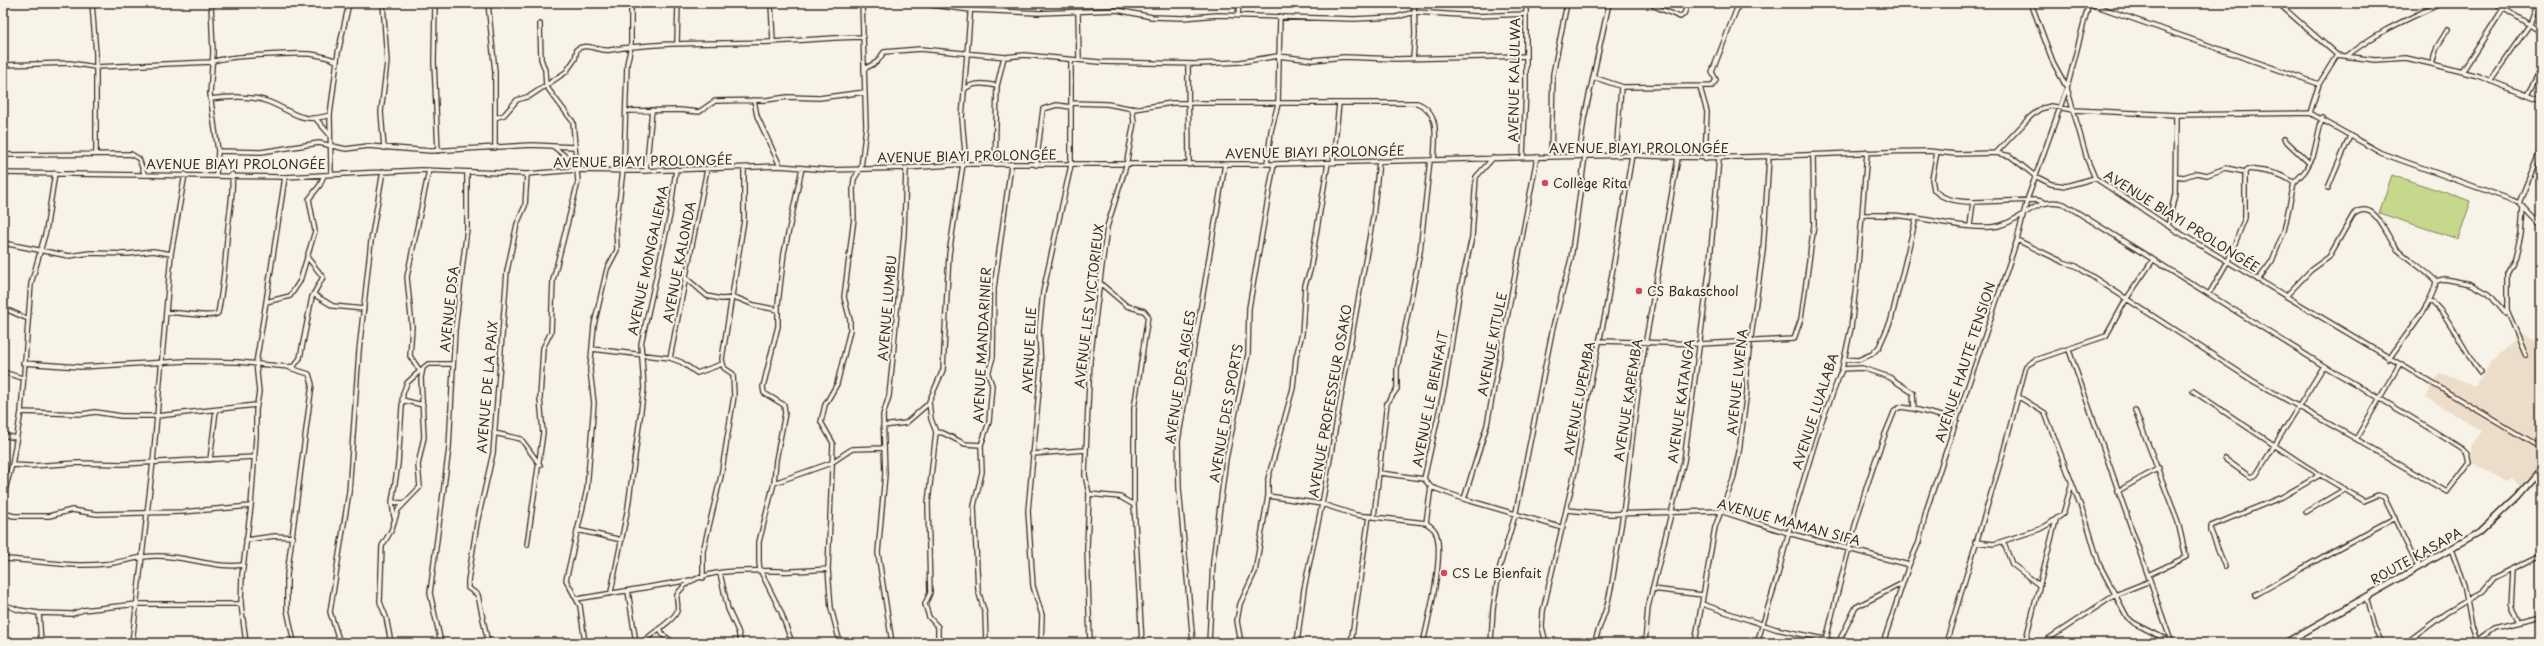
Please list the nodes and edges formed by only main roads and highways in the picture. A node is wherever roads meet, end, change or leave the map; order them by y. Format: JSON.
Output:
{"nodes":[{"id":1,"x":2541,"y":469,"type":"edge"},
{"id":2,"x":2286,"y":643,"type":"edge"}],
"edges":[{"from":1,"to":2,"type":"main road","name":"ROUTE KASAPA"}]}
